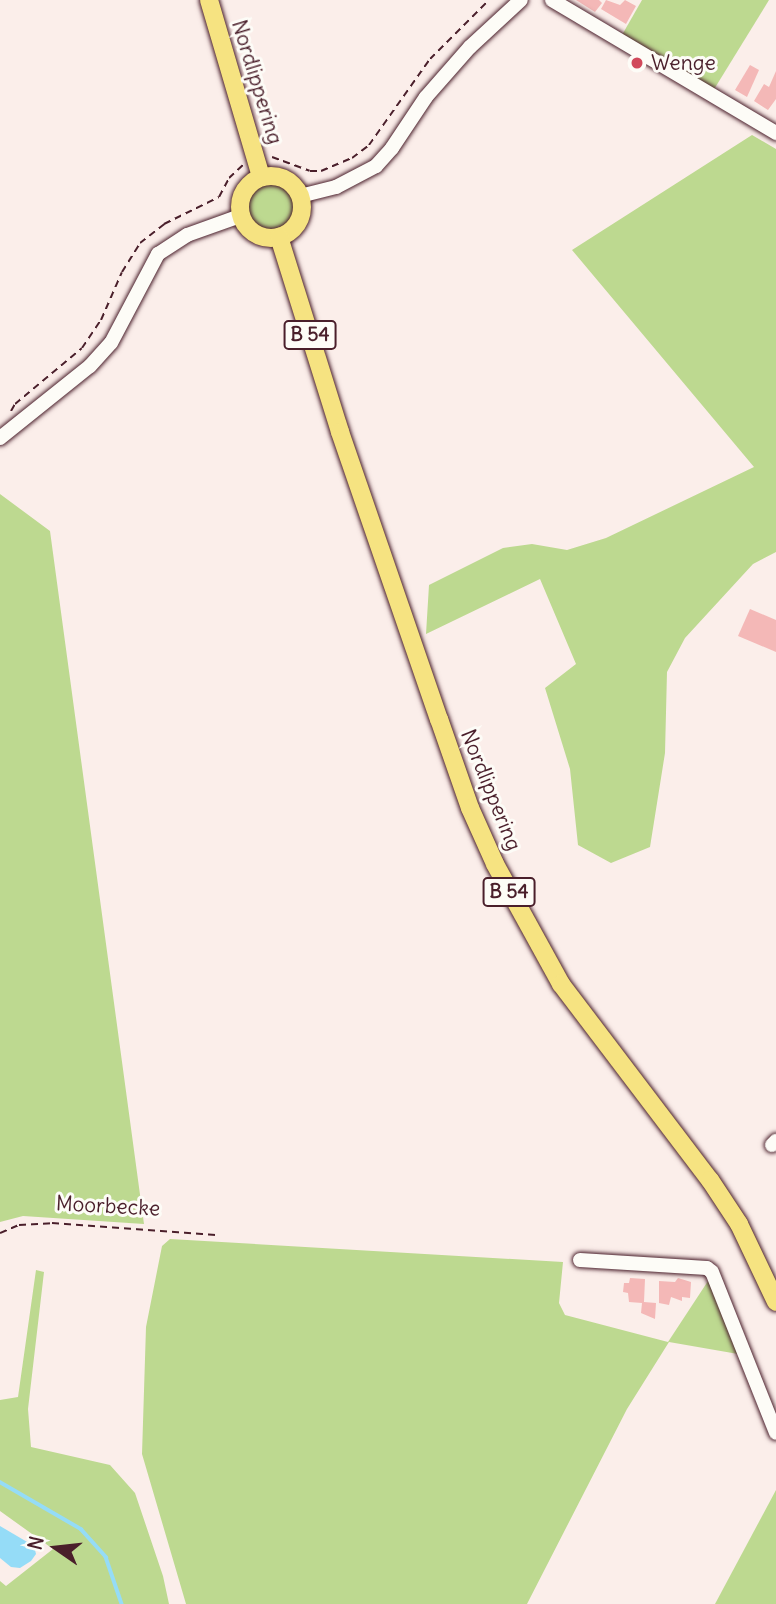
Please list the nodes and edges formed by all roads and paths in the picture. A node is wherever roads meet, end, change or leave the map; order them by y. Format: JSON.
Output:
{"nodes":[{"id":1,"x":209,"y":0,"type":"edge"},
{"id":2,"x":521,"y":0,"type":"edge"},
{"id":3,"x":552,"y":0,"type":"edge"},
{"id":4,"x":776,"y":134,"type":"edge"},
{"id":5,"x":261,"y":177,"type":"junction"},
{"id":6,"x":300,"y":196,"type":"junction"},
{"id":7,"x":240,"y":216,"type":"junction"},
{"id":8,"x":279,"y":237,"type":"junction"},
{"id":9,"x":0,"y":438,"type":"edge"},
{"id":10,"x":0,"y":1233,"type":"edge"},
{"id":11,"x":216,"y":1235,"type":"dead end"},
{"id":12,"x":580,"y":1260,"type":"dead end"},
{"id":13,"x":776,"y":1302,"type":"edge"},
{"id":14,"x":776,"y":1433,"type":"edge"}],
"edges":[{"from":1,"to":5,"type":"main road","name":"Nordlippering"},
{"from":2,"to":6,"type":"street"},
{"from":3,"to":4,"type":"street"},
{"from":5,"to":6,"type":"main road"},
{"from":5,"to":7,"type":"main road"},
{"from":6,"to":8,"type":"main road"},
{"from":7,"to":8,"type":"main road"},
{"from":7,"to":9,"type":"street"},
{"from":8,"to":13,"type":"main road","name":"Nordlippering","number":"B 54"},
{"from":10,"to":11,"type":"path","name":"Moorbecke"},
{"from":12,"to":14,"type":"street"}]}
